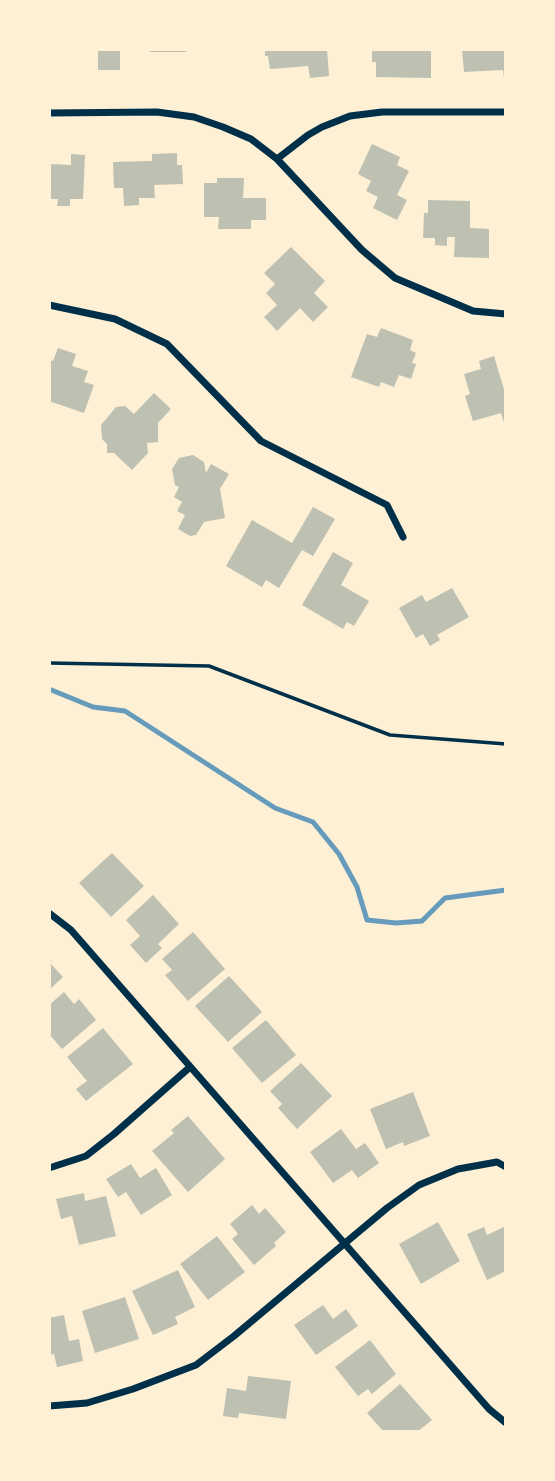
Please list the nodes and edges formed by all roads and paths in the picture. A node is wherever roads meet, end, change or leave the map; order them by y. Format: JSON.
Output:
{"nodes":[{"id":1,"x":49,"y":113,"type":"edge"},
{"id":2,"x":506,"y":113,"type":"edge"},
{"id":3,"x":277,"y":159,"type":"junction"},
{"id":4,"x":49,"y":305,"type":"edge"},
{"id":5,"x":506,"y":314,"type":"edge"},
{"id":6,"x":403,"y":537,"type":"dead end"},
{"id":7,"x":50,"y":663,"type":"edge"},
{"id":8,"x":506,"y":744,"type":"edge"},
{"id":9,"x":49,"y":913,"type":"edge"},
{"id":10,"x":190,"y":1067,"type":"junction"},
{"id":11,"x":506,"y":1167,"type":"edge"},
{"id":12,"x":49,"y":1168,"type":"edge"},
{"id":13,"x":344,"y":1243,"type":"junction"},
{"id":14,"x":49,"y":1406,"type":"edge"},
{"id":15,"x":506,"y":1423,"type":"edge"}],
"edges":[{"from":1,"to":3,"type":"street"},
{"from":2,"to":3,"type":"street"},
{"from":3,"to":5,"type":"street"},
{"from":4,"to":6,"type":"street"},
{"from":7,"to":8,"type":"path"},
{"from":9,"to":10,"type":"street"},
{"from":10,"to":12,"type":"street"},
{"from":10,"to":13,"type":"street"},
{"from":11,"to":13,"type":"street"},
{"from":13,"to":14,"type":"street"},
{"from":13,"to":15,"type":"street"}]}
